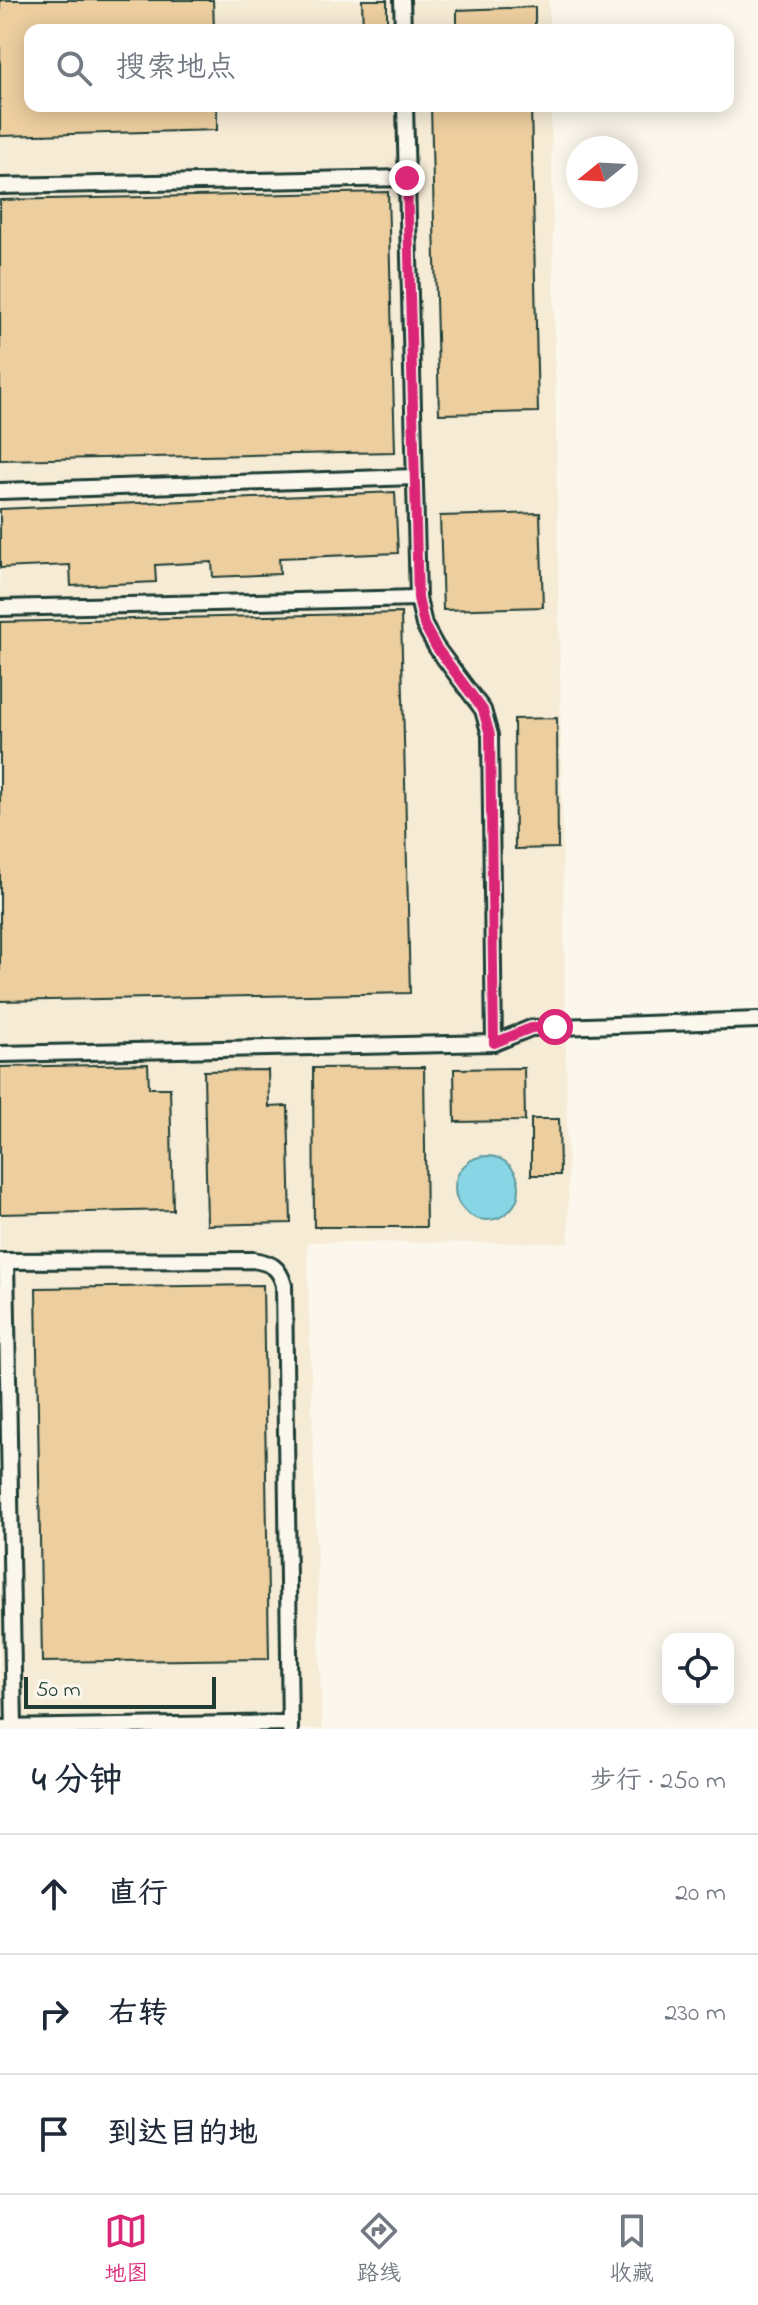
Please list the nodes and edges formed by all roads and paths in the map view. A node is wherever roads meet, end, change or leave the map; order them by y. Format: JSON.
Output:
{"nodes":[{"id":1,"x":402,"y":0,"type":"edge"},
{"id":2,"x":403,"y":24,"type":"edge"},
{"id":3,"x":405,"y":112,"type":"edge"},
{"id":4,"x":407,"y":178,"type":"junction"},
{"id":5,"x":0,"y":186,"type":"edge"},
{"id":6,"x":415,"y":477,"type":"junction"},
{"id":7,"x":0,"y":491,"type":"edge"},
{"id":8,"x":418,"y":598,"type":"junction"},
{"id":9,"x":0,"y":608,"type":"edge"},
{"id":10,"x":758,"y":1020,"type":"edge"},
{"id":11,"x":494,"y":1043,"type":"junction"},
{"id":12,"x":0,"y":1054,"type":"edge"},
{"id":13,"x":3,"y":1261,"type":"edge"},
{"id":14,"x":290,"y":1726,"type":"edge"},
{"id":15,"x":0,"y":1728,"type":"edge"},
{"id":16,"x":14,"y":1728,"type":"edge"}],
"edges":[{"from":1,"to":2,"type":"lane"},
{"from":3,"to":4,"type":"lane"},
{"from":4,"to":5,"type":"lane"},
{"from":4,"to":6,"type":"lane"},
{"from":6,"to":7,"type":"lane"},
{"from":6,"to":8,"type":"lane"},
{"from":8,"to":9,"type":"lane"},
{"from":8,"to":11,"type":"lane"},
{"from":10,"to":11,"type":"lane"},
{"from":11,"to":12,"type":"lane"},
{"from":13,"to":14,"type":"lane"},
{"from":13,"to":16,"type":"lane"},
{"from":14,"to":16,"type":"lane"},
{"from":15,"to":16,"type":"lane"}]}
